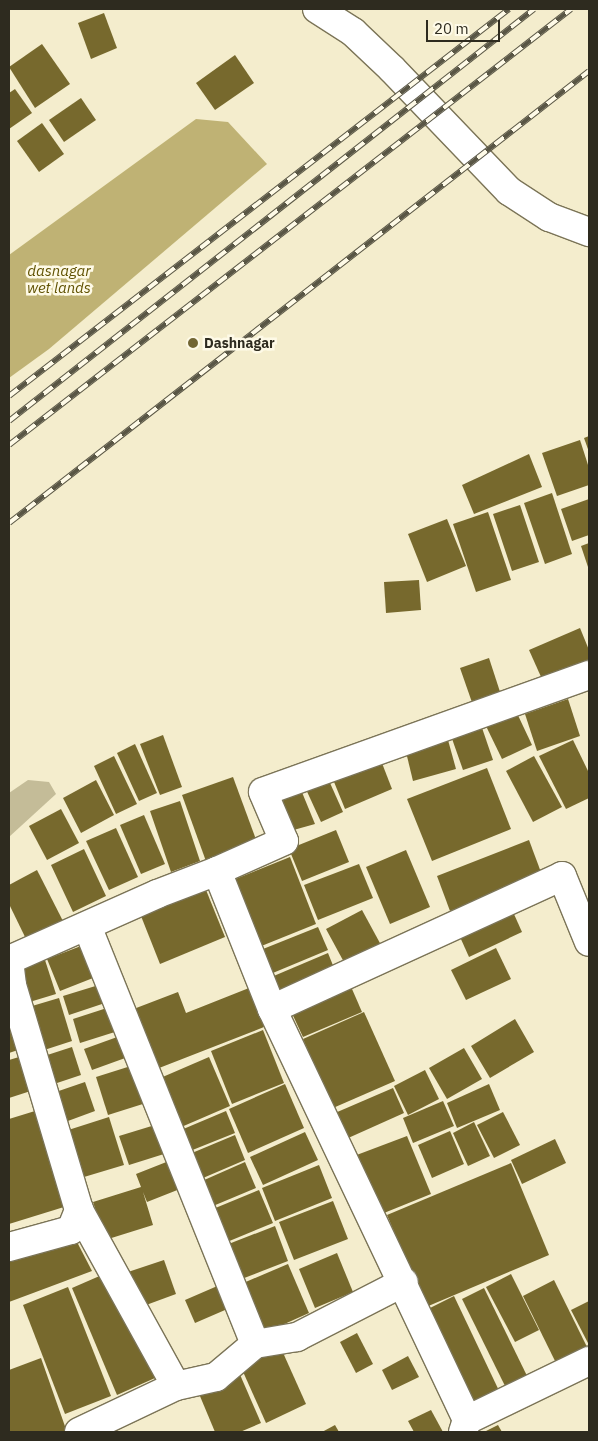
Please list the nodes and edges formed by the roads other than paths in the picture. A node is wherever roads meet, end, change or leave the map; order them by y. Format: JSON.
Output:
{"nodes":[{"id":1,"x":317,"y":9,"type":"edge"},
{"id":2,"x":589,"y":232,"type":"edge"},
{"id":3,"x":589,"y":675,"type":"edge"},
{"id":4,"x":217,"y":871,"type":"junction"},
{"id":5,"x":87,"y":926,"type":"junction"},
{"id":6,"x":589,"y":942,"type":"edge"},
{"id":7,"x":272,"y":1009,"type":"junction"},
{"id":8,"x":79,"y":1210,"type":"junction"},
{"id":9,"x":9,"y":1247,"type":"edge"},
{"id":10,"x":404,"y":1282,"type":"junction"},
{"id":11,"x":255,"y":1344,"type":"junction"},
{"id":12,"x":589,"y":1361,"type":"edge"},
{"id":13,"x":176,"y":1386,"type":"junction"},
{"id":14,"x":465,"y":1426,"type":"edge"},
{"id":15,"x":79,"y":1432,"type":"edge"}],
"edges":[{"from":1,"to":2,"type":"street"},
{"from":3,"to":4,"type":"street"},
{"from":4,"to":5,"type":"street"},
{"from":4,"to":7,"type":"street"},
{"from":5,"to":8,"type":"street"},
{"from":5,"to":11,"type":"street"},
{"from":6,"to":7,"type":"street"},
{"from":7,"to":10,"type":"street"},
{"from":8,"to":9,"type":"street"},
{"from":8,"to":13,"type":"street"},
{"from":10,"to":11,"type":"street"},
{"from":10,"to":14,"type":"street"},
{"from":11,"to":13,"type":"street"},
{"from":12,"to":14,"type":"street"},
{"from":13,"to":15,"type":"street"}]}
